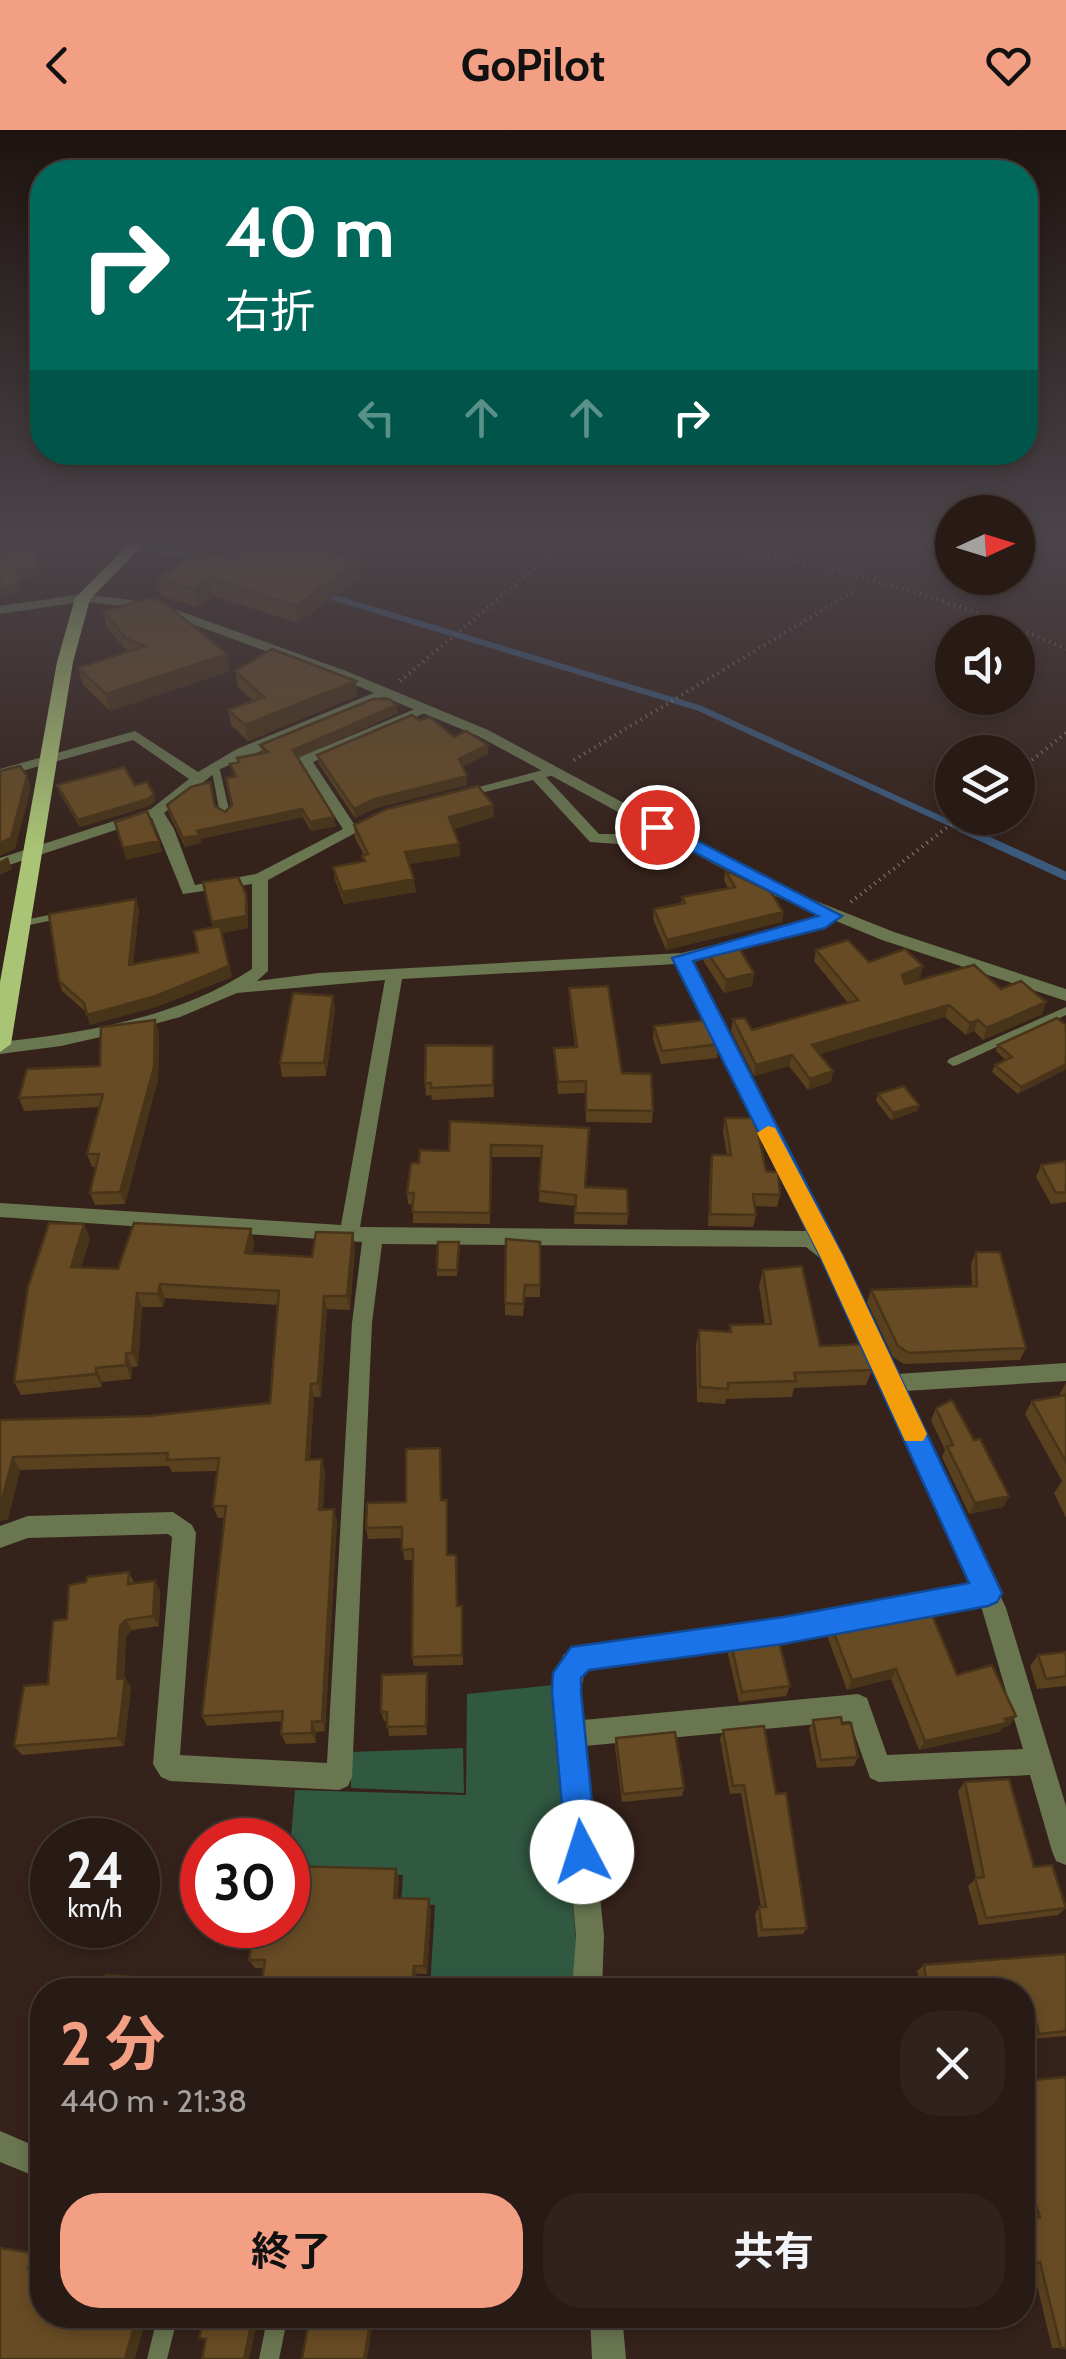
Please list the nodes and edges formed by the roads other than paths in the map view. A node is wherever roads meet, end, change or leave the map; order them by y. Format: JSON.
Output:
{"nodes":[{"id":1,"x":71,"y":642,"type":"edge"},
{"id":2,"x":250,"y":642,"type":"edge"},
{"id":3,"x":386,"y":693,"type":"junction"},
{"id":4,"x":427,"y":710,"type":"junction"},
{"id":5,"x":49,"y":762,"type":"junction"},
{"id":6,"x":214,"y":766,"type":"junction"},
{"id":7,"x":0,"y":773,"type":"edge"},
{"id":8,"x":546,"y":773,"type":"junction"},
{"id":9,"x":198,"y":779,"type":"junction"},
{"id":10,"x":443,"y":798,"type":"edge"},
{"id":11,"x":105,"y":808,"type":"edge"},
{"id":12,"x":398,"y":811,"type":"edge"},
{"id":13,"x":156,"y":812,"type":"junction"},
{"id":14,"x":225,"y":814,"type":"edge"},
{"id":15,"x":115,"y":827,"type":"junction"},
{"id":16,"x":657,"y":827,"type":"junction"},
{"id":17,"x":350,"y":829,"type":"junction"},
{"id":18,"x":34,"y":853,"type":"junction"},
{"id":19,"x":0,"y":864,"type":"edge"},
{"id":20,"x":260,"y":878,"type":"junction"},
{"id":21,"x":71,"y":914,"type":"edge"},
{"id":22,"x":833,"y":916,"type":"junction"},
{"id":23,"x":20,"y":924,"type":"junction"},
{"id":24,"x":682,"y":958,"type":"junction"},
{"id":25,"x":978,"y":964,"type":"junction"},
{"id":26,"x":960,"y":970,"type":"edge"},
{"id":27,"x":395,"y":974,"type":"junction"},
{"id":28,"x":239,"y":989,"type":"junction"},
{"id":29,"x":1066,"y":996,"type":"edge"},
{"id":30,"x":1066,"y":1010,"type":"edge"},
{"id":31,"x":0,"y":1046,"type":"edge"},
{"id":32,"x":953,"y":1062,"type":"dead end"},
{"id":33,"x":0,"y":1210,"type":"edge"},
{"id":34,"x":361,"y":1235,"type":"junction"},
{"id":35,"x":825,"y":1249,"type":"junction"},
{"id":36,"x":1066,"y":1372,"type":"edge"},
{"id":37,"x":891,"y":1383,"type":"junction"},
{"id":38,"x":0,"y":1537,"type":"edge"},
{"id":39,"x":988,"y":1593,"type":"junction"},
{"id":40,"x":571,"y":1734,"type":"junction"},
{"id":41,"x":1040,"y":1761,"type":"junction"},
{"id":42,"x":1066,"y":1852,"type":"edge"},
{"id":43,"x":588,"y":1978,"type":"edge"},
{"id":44,"x":0,"y":2146,"type":"edge"},
{"id":45,"x":30,"y":2159,"type":"edge"},
{"id":46,"x":165,"y":2328,"type":"edge"},
{"id":47,"x":275,"y":2328,"type":"edge"},
{"id":48,"x":607,"y":2328,"type":"edge"},
{"id":49,"x":157,"y":2359,"type":"edge"},
{"id":50,"x":269,"y":2359,"type":"edge"},
{"id":51,"x":609,"y":2359,"type":"edge"}],
"edges":[{"from":1,"to":5,"type":"main road"},
{"from":2,"to":3,"type":"street"},
{"from":3,"to":4,"type":"street"},
{"from":3,"to":6,"type":"street"},
{"from":4,"to":8,"type":"street"},
{"from":4,"to":17,"type":"street"},
{"from":5,"to":7,"type":"street"},
{"from":5,"to":9,"type":"street"},
{"from":5,"to":18,"type":"main road"},
{"from":6,"to":9,"type":"street"},
{"from":6,"to":14,"type":"lane"},
{"from":8,"to":10,"type":"street"},
{"from":8,"to":16,"type":"street"},
{"from":8,"to":16,"type":"street"},
{"from":9,"to":13,"type":"street"},
{"from":11,"to":15,"type":"street"},
{"from":12,"to":17,"type":"street"},
{"from":13,"to":15,"type":"street"},
{"from":13,"to":20,"type":"street"},
{"from":15,"to":18,"type":"street"},
{"from":16,"to":22,"type":"street"},
{"from":17,"to":20,"type":"street"},
{"from":18,"to":19,"type":"street"},
{"from":18,"to":23,"type":"main road"},
{"from":20,"to":28,"type":"street"},
{"from":21,"to":23,"type":"lane"},
{"from":22,"to":24,"type":"street"},
{"from":22,"to":25,"type":"street"},
{"from":23,"to":31,"type":"main road"},
{"from":24,"to":27,"type":"street"},
{"from":24,"to":35,"type":"street"},
{"from":25,"to":26,"type":"lane"},
{"from":25,"to":29,"type":"street"},
{"from":27,"to":28,"type":"street"},
{"from":27,"to":34,"type":"street"},
{"from":28,"to":31,"type":"street"},
{"from":30,"to":32,"type":"lane"},
{"from":33,"to":34,"type":"street"},
{"from":34,"to":35,"type":"street"},
{"from":34,"to":38,"type":"street"},
{"from":35,"to":37,"type":"street"},
{"from":36,"to":37,"type":"street"},
{"from":37,"to":39,"type":"street"},
{"from":39,"to":40,"type":"street"},
{"from":39,"to":41,"type":"street"},
{"from":40,"to":41,"type":"street"},
{"from":40,"to":43,"type":"street"},
{"from":41,"to":42,"type":"street"},
{"from":44,"to":45,"type":"street"},
{"from":46,"to":49,"type":"lane"},
{"from":47,"to":50,"type":"lane"},
{"from":48,"to":51,"type":"street"}]}
